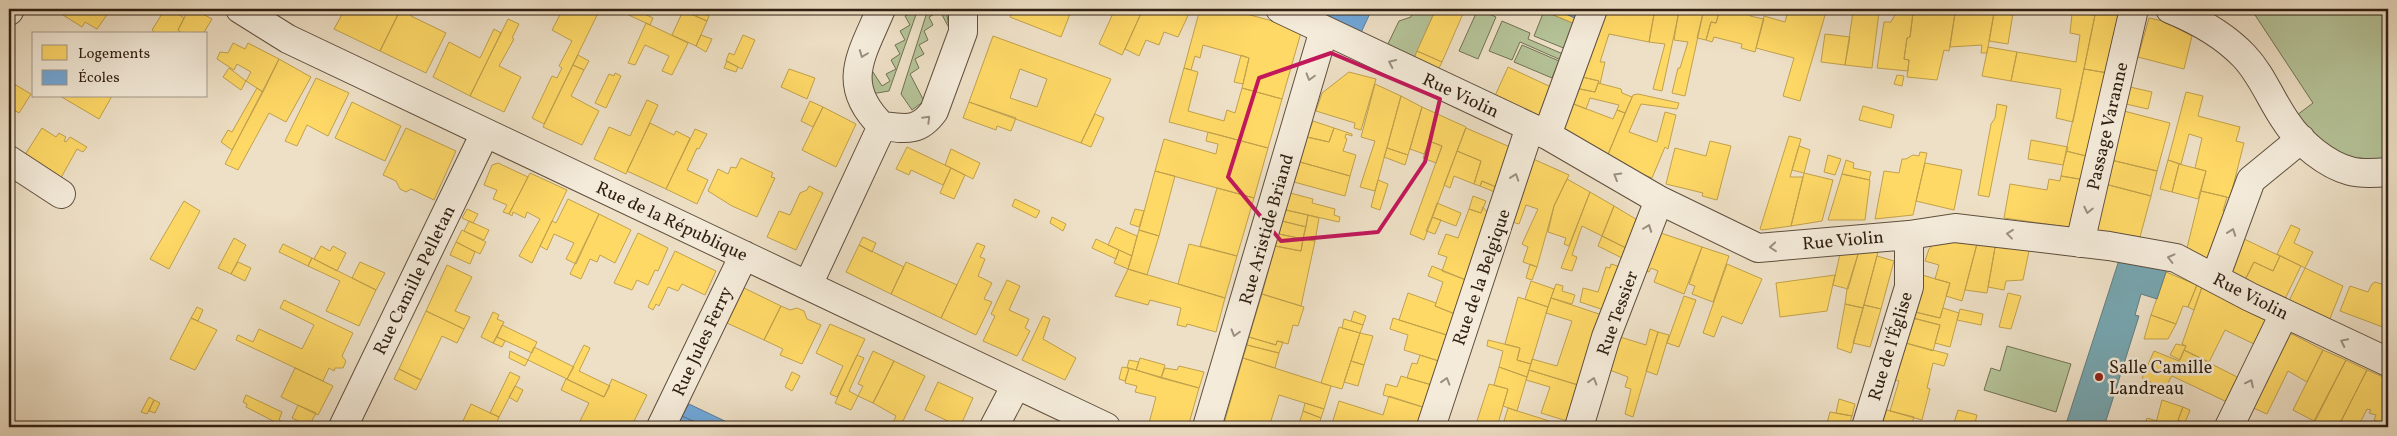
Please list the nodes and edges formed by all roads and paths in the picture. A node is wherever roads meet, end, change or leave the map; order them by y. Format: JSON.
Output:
{"nodes":[{"id":1,"x":240,"y":9,"type":"edge"},
{"id":2,"x":880,"y":9,"type":"edge"},
{"id":3,"x":963,"y":9,"type":"edge"},
{"id":4,"x":1280,"y":9,"type":"edge"},
{"id":5,"x":1593,"y":9,"type":"edge"},
{"id":6,"x":2134,"y":9,"type":"edge"},
{"id":7,"x":2170,"y":9,"type":"edge"},
{"id":8,"x":1324,"y":30,"type":"junction"},
{"id":9,"x":882,"y":126,"type":"junction"},
{"id":10,"x":1539,"y":131,"type":"junction"},
{"id":11,"x":485,"y":133,"type":"junction"},
{"id":12,"x":2301,"y":139,"type":"junction"},
{"id":13,"x":9,"y":160,"type":"edge"},
{"id":14,"x":2388,"y":172,"type":"edge"},
{"id":15,"x":61,"y":194,"type":"dead end"},
{"id":16,"x":1659,"y":200,"type":"junction"},
{"id":17,"x":1909,"y":235,"type":"junction"},
{"id":18,"x":2080,"y":243,"type":"junction"},
{"id":19,"x":744,"y":254,"type":"junction"},
{"id":20,"x":2215,"y":278,"type":"junction"},
{"id":21,"x":808,"y":285,"type":"junction"},
{"id":22,"x":2284,"y":314,"type":"junction"},
{"id":23,"x":2388,"y":362,"type":"edge"},
{"id":24,"x":1016,"y":385,"type":"junction"},
{"id":25,"x":343,"y":427,"type":"edge"},
{"id":26,"x":661,"y":427,"type":"edge"},
{"id":27,"x":994,"y":427,"type":"edge"},
{"id":28,"x":1106,"y":427,"type":"edge"},
{"id":29,"x":1207,"y":427,"type":"edge"},
{"id":30,"x":1431,"y":427,"type":"edge"},
{"id":31,"x":1579,"y":427,"type":"edge"},
{"id":32,"x":1866,"y":427,"type":"edge"},
{"id":33,"x":2229,"y":427,"type":"edge"}],
"edges":[{"from":1,"to":11,"type":"street","name":"Rue de la République"},
{"from":2,"to":9,"type":"street","one_way":true},
{"from":9,"to":3,"type":"street","one_way":true},
{"from":4,"to":8,"type":"street","name":"Rue Violin"},
{"from":5,"to":10,"type":"street","name":"Rue de la Belgique"},
{"from":6,"to":18,"type":"street","name":"Passage Varanne","one_way":true},
{"from":7,"to":12,"type":"street"},
{"from":10,"to":8,"type":"street","name":"Rue Violin","one_way":true},
{"from":8,"to":29,"type":"street","name":"Rue Aristide Briand","one_way":true},
{"from":9,"to":21,"type":"street"},
{"from":16,"to":10,"type":"street","name":"Rue Violin","one_way":true},
{"from":30,"to":10,"type":"street","name":"Rue de la Belgique","one_way":true},
{"from":11,"to":19,"type":"street","name":"Rue de la République"},
{"from":11,"to":25,"type":"street","name":"Rue Camille Pelletan"},
{"from":12,"to":14,"type":"street"},
{"from":20,"to":12,"type":"street","one_way":true},
{"from":13,"to":15,"type":"street"},
{"from":17,"to":16,"type":"street","name":"Rue Violin","one_way":true},
{"from":31,"to":16,"type":"street","name":"Rue Tessier","one_way":true},
{"from":18,"to":17,"type":"street","name":"Rue Violin","one_way":true},
{"from":17,"to":32,"type":"street","name":"Rue de l'Église"},
{"from":20,"to":18,"type":"street","name":"Rue Violin","one_way":true},
{"from":19,"to":21,"type":"street","name":"Rue de la République"},
{"from":19,"to":26,"type":"street","name":"Rue Jules Ferry"},
{"from":20,"to":22,"type":"street","name":"Rue Violin"},
{"from":21,"to":24,"type":"street","name":"Rue de la République"},
{"from":23,"to":22,"type":"street","name":"Rue Violin","one_way":true},
{"from":33,"to":22,"type":"street","one_way":true},
{"from":24,"to":27,"type":"street"},
{"from":24,"to":28,"type":"street","name":"Rue de la République"}]}
